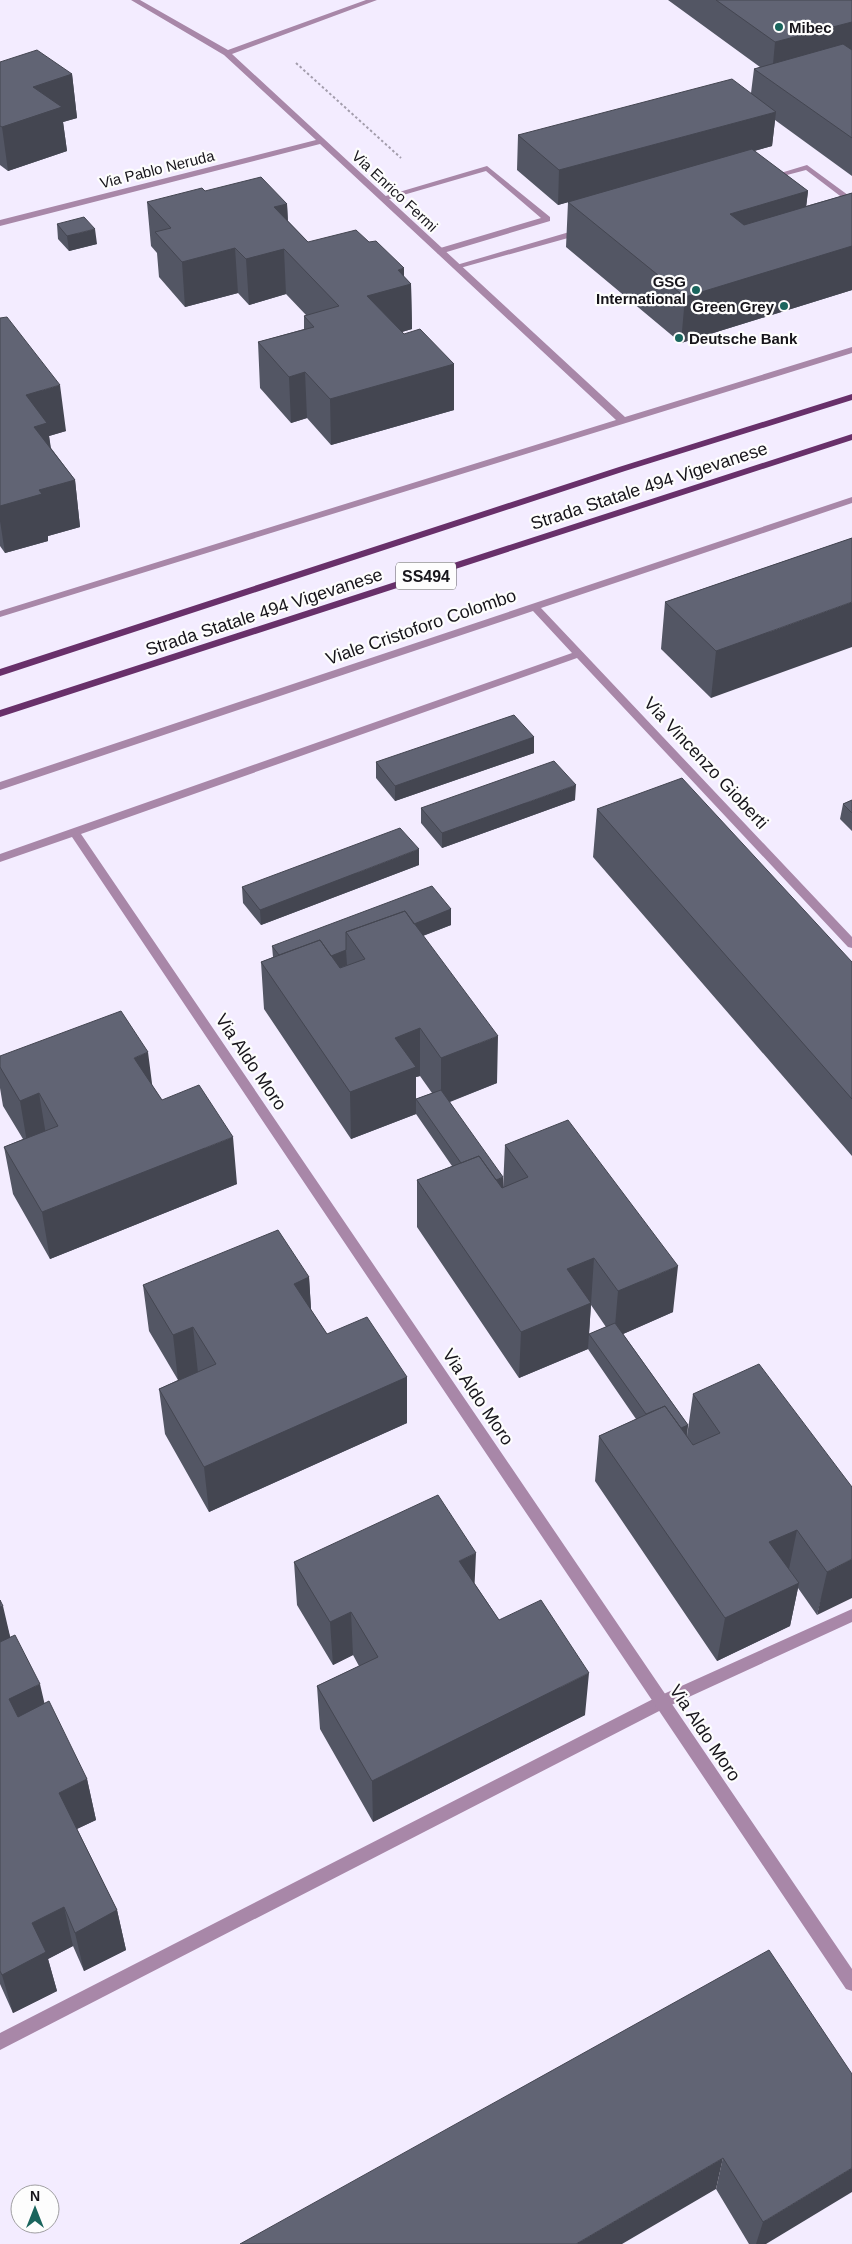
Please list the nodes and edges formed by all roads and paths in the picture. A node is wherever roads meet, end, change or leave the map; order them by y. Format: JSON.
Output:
{"nodes":[{"id":1,"x":135,"y":0,"type":"edge"},
{"id":2,"x":373,"y":0,"type":"edge"},
{"id":3,"x":227,"y":53,"type":"junction"},
{"id":4,"x":300,"y":55,"type":"dead end"},
{"id":5,"x":322,"y":141,"type":"junction"},
{"id":6,"x":760,"y":180,"type":"edge"},
{"id":7,"x":430,"y":183,"type":"junction"},
{"id":8,"x":383,"y":198,"type":"junction"},
{"id":9,"x":852,"y":202,"type":"edge"},
{"id":10,"x":0,"y":224,"type":"edge"},
{"id":11,"x":589,"y":229,"type":"edge"},
{"id":12,"x":440,"y":251,"type":"junction"},
{"id":13,"x":457,"y":266,"type":"junction"},
{"id":14,"x":852,"y":350,"type":"edge"},
{"id":15,"x":852,"y":396,"type":"edge"},
{"id":16,"x":623,"y":421,"type":"junction"},
{"id":17,"x":852,"y":438,"type":"edge"},
{"id":18,"x":852,"y":500,"type":"edge"},
{"id":19,"x":534,"y":606,"type":"junction"},
{"id":20,"x":0,"y":614,"type":"edge"},
{"id":21,"x":579,"y":654,"type":"junction"},
{"id":22,"x":0,"y":673,"type":"edge"},
{"id":23,"x":0,"y":714,"type":"edge"},
{"id":24,"x":0,"y":786,"type":"edge"},
{"id":25,"x":74,"y":832,"type":"junction"},
{"id":26,"x":0,"y":858,"type":"edge"},
{"id":27,"x":852,"y":944,"type":"edge"},
{"id":28,"x":852,"y":1616,"type":"edge"},
{"id":29,"x":662,"y":1702,"type":"junction"},
{"id":30,"x":852,"y":1983,"type":"edge"},
{"id":31,"x":0,"y":2042,"type":"edge"}],
"edges":[{"from":1,"to":3,"type":"street","name":"Via Enrico Fermi"},
{"from":2,"to":3,"type":"street"},
{"from":3,"to":5,"type":"street","name":"Via Enrico Fermi"},
{"from":4,"to":7,"type":"path"},
{"from":5,"to":8,"type":"street","name":"Via Enrico Fermi"},
{"from":5,"to":10,"type":"street","name":"Via Pablo Neruda"},
{"from":6,"to":9,"type":"street"},
{"from":7,"to":8,"type":"street"},
{"from":7,"to":12,"type":"street"},
{"from":8,"to":12,"type":"street","name":"Via Enrico Fermi"},
{"from":11,"to":13,"type":"street"},
{"from":12,"to":13,"type":"street","name":"Via Enrico Fermi"},
{"from":13,"to":16,"type":"street","name":"Via Enrico Fermi"},
{"from":14,"to":16,"type":"street"},
{"from":15,"to":22,"type":"main road","name":"Strada Statale 494 Vigevanese","number":"SS494"},
{"from":16,"to":20,"type":"street"},
{"from":17,"to":23,"type":"main road","name":"Strada Statale 494 Vigevanese","number":"SS494"},
{"from":18,"to":19,"type":"street","name":"Viale Cristoforo Colombo"},
{"from":19,"to":21,"type":"street","name":"Via Vincenzo Gioberti"},
{"from":19,"to":24,"type":"street","name":"Viale Cristoforo Colombo"},
{"from":21,"to":25,"type":"street"},
{"from":21,"to":27,"type":"street","name":"Via Vincenzo Gioberti"},
{"from":25,"to":26,"type":"street"},
{"from":25,"to":29,"type":"street","name":"Via Aldo Moro"},
{"from":28,"to":29,"type":"street"},
{"from":29,"to":30,"type":"street","name":"Via Aldo Moro"},
{"from":29,"to":31,"type":"street"}]}
